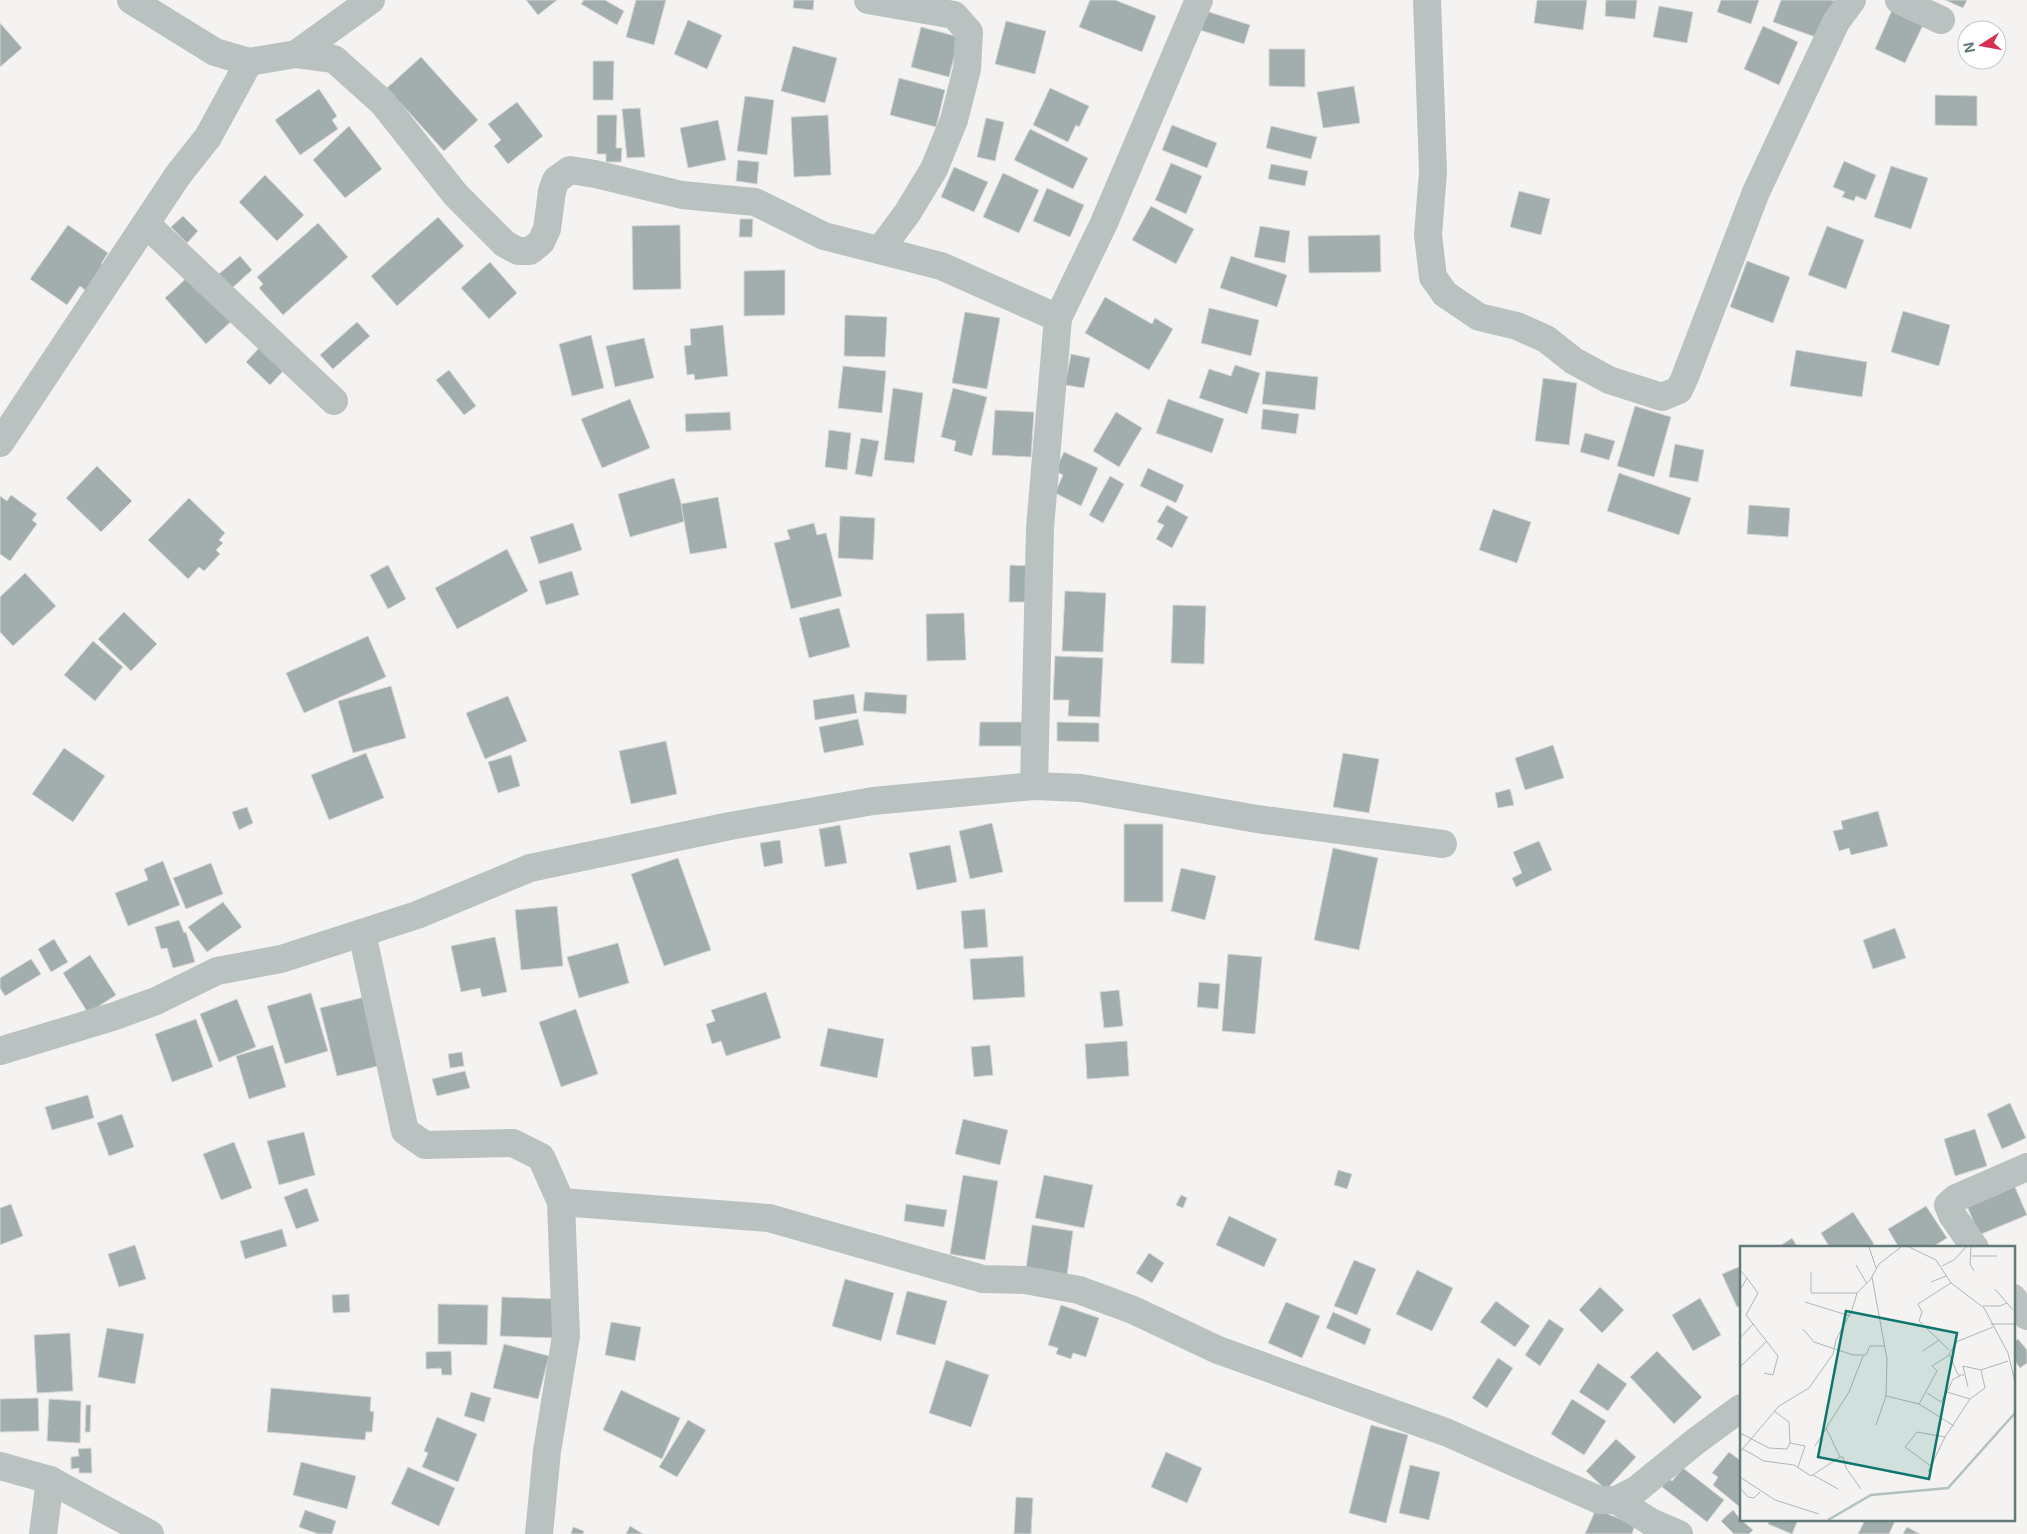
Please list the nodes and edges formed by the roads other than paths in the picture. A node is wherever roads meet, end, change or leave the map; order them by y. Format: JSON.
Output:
{"nodes":[{"id":1,"x":131,"y":0,"type":"edge"},
{"id":2,"x":371,"y":0,"type":"edge"},
{"id":3,"x":868,"y":0,"type":"edge"},
{"id":4,"x":1199,"y":0,"type":"edge"},
{"id":5,"x":1427,"y":0,"type":"edge"},
{"id":6,"x":1852,"y":0,"type":"edge"},
{"id":7,"x":1899,"y":0,"type":"edge"},
{"id":8,"x":1941,"y":20,"type":"dead end"},
{"id":9,"x":296,"y":54,"type":"junction"},
{"id":10,"x":249,"y":62,"type":"junction"},
{"id":11,"x":146,"y":224,"type":"junction"},
{"id":12,"x":880,"y":250,"type":"junction"},
{"id":13,"x":1058,"y":318,"type":"junction"},
{"id":14,"x":334,"y":401,"type":"dead end"},
{"id":15,"x":0,"y":443,"type":"edge"},
{"id":16,"x":1034,"y":786,"type":"junction"},
{"id":17,"x":1443,"y":844,"type":"dead end"},
{"id":18,"x":362,"y":933,"type":"junction"},
{"id":19,"x":0,"y":1051,"type":"edge"},
{"id":20,"x":2027,"y":1167,"type":"edge"},
{"id":21,"x":561,"y":1202,"type":"junction"},
{"id":22,"x":1968,"y":1245,"type":"edge"},
{"id":23,"x":2014,"y":1299,"type":"edge"},
{"id":24,"x":2027,"y":1316,"type":"edge"},
{"id":25,"x":1740,"y":1409,"type":"edge"},
{"id":26,"x":0,"y":1466,"type":"edge"},
{"id":27,"x":50,"y":1480,"type":"junction"},
{"id":28,"x":1616,"y":1500,"type":"junction"},
{"id":29,"x":43,"y":1534,"type":"edge"},
{"id":30,"x":150,"y":1534,"type":"edge"},
{"id":31,"x":540,"y":1534,"type":"edge"},
{"id":32,"x":1678,"y":1534,"type":"edge"}],
"edges":[{"from":1,"to":10,"type":"street"},
{"from":2,"to":9,"type":"street"},
{"from":3,"to":12,"type":"street"},
{"from":4,"to":13,"type":"street"},
{"from":5,"to":6,"type":"street"},
{"from":7,"to":8,"type":"street"},
{"from":9,"to":10,"type":"street"},
{"from":9,"to":12,"type":"street"},
{"from":10,"to":11,"type":"street"},
{"from":11,"to":14,"type":"street"},
{"from":11,"to":15,"type":"street"},
{"from":12,"to":13,"type":"street"},
{"from":13,"to":16,"type":"street"},
{"from":16,"to":17,"type":"street"},
{"from":16,"to":18,"type":"street"},
{"from":18,"to":19,"type":"street"},
{"from":18,"to":21,"type":"street"},
{"from":20,"to":22,"type":"street"},
{"from":21,"to":28,"type":"street"},
{"from":21,"to":31,"type":"street"},
{"from":23,"to":24,"type":"street"},
{"from":25,"to":28,"type":"street"},
{"from":26,"to":27,"type":"street"},
{"from":27,"to":29,"type":"street"},
{"from":27,"to":30,"type":"street"},
{"from":28,"to":32,"type":"street"}]}
